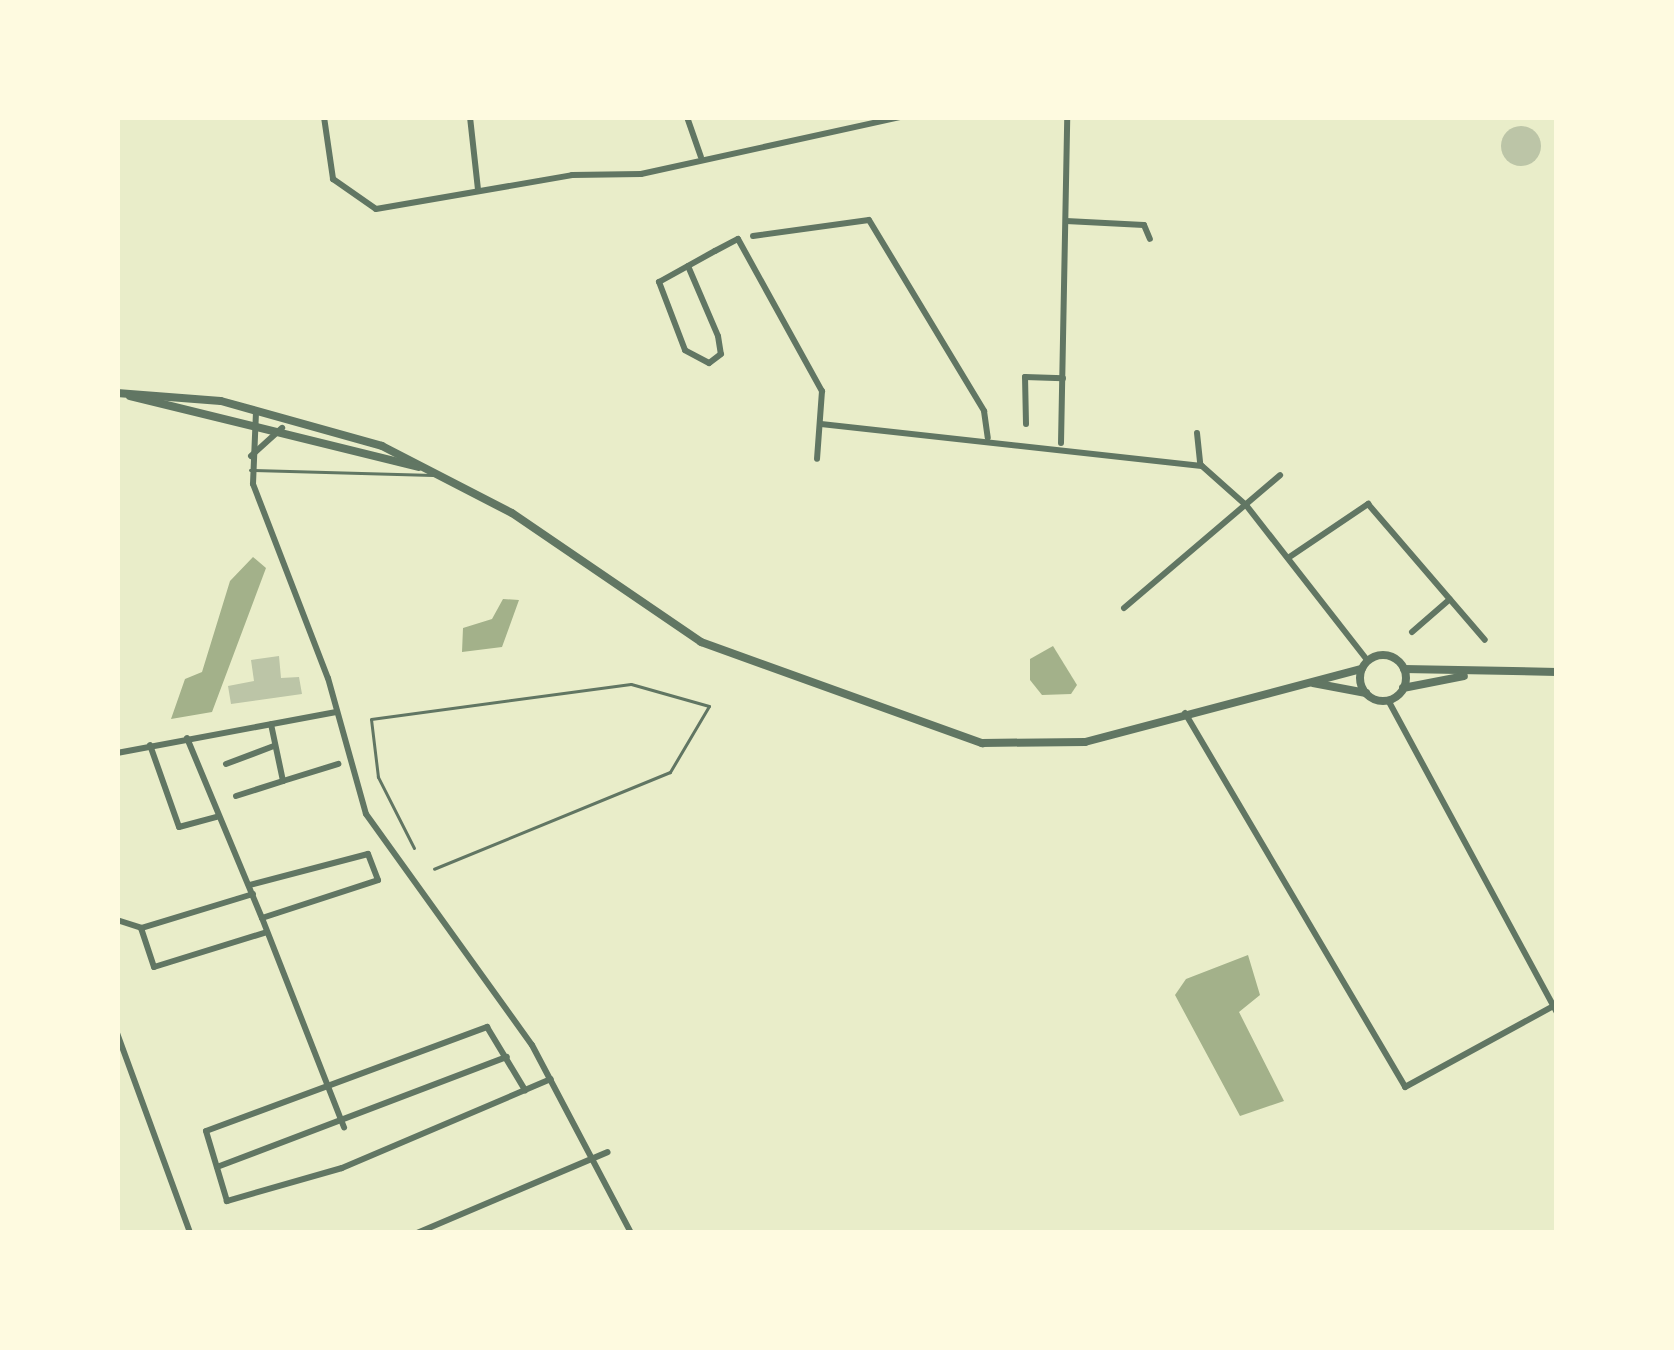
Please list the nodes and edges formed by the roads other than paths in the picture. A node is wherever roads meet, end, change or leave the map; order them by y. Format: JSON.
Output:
{"nodes":[{"id":1,"x":324,"y":117,"type":"edge"},
{"id":2,"x":470,"y":117,"type":"edge"},
{"id":3,"x":687,"y":117,"type":"edge"},
{"id":4,"x":900,"y":117,"type":"edge"},
{"id":5,"x":1067,"y":117,"type":"edge"},
{"id":6,"x":861,"y":120,"type":"edge"},
{"id":7,"x":701,"y":158,"type":"junction"},
{"id":8,"x":478,"y":190,"type":"junction"},
{"id":9,"x":1066,"y":221,"type":"junction"},
{"id":10,"x":753,"y":236,"type":"dead end"},
{"id":11,"x":1150,"y":239,"type":"dead end"},
{"id":12,"x":688,"y":266,"type":"junction"},
{"id":13,"x":1063,"y":378,"type":"junction"},
{"id":14,"x":118,"y":393,"type":"edge"},
{"id":15,"x":257,"y":409,"type":"junction"},
{"id":16,"x":254,"y":420,"type":"junction"},
{"id":17,"x":821,"y":424,"type":"junction"},
{"id":18,"x":1026,"y":424,"type":"dead end"},
{"id":19,"x":282,"y":428,"type":"junction"},
{"id":20,"x":1197,"y":433,"type":"dead end"},
{"id":21,"x":988,"y":438,"type":"junction"},
{"id":22,"x":1061,"y":444,"type":"junction"},
{"id":23,"x":249,"y":459,"type":"junction"},
{"id":24,"x":817,"y":459,"type":"dead end"},
{"id":25,"x":1202,"y":466,"type":"junction"},
{"id":26,"x":425,"y":468,"type":"junction"},
{"id":27,"x":250,"y":470,"type":"junction"},
{"id":28,"x":439,"y":475,"type":"junction"},
{"id":29,"x":1280,"y":475,"type":"dead end"},
{"id":30,"x":1246,"y":505,"type":"junction"},
{"id":31,"x":1288,"y":558,"type":"junction"},
{"id":32,"x":1450,"y":599,"type":"junction"},
{"id":33,"x":1124,"y":608,"type":"dead end"},
{"id":34,"x":1412,"y":632,"type":"dead end"},
{"id":35,"x":1485,"y":640,"type":"dead end"},
{"id":36,"x":1365,"y":665,"type":"junction"},
{"id":37,"x":1404,"y":670,"type":"junction"},
{"id":38,"x":1557,"y":672,"type":"edge"},
{"id":39,"x":1478,"y":674,"type":"junction"},
{"id":40,"x":328,"y":678,"type":"junction"},
{"id":41,"x":318,"y":682,"type":"dead end"},
{"id":42,"x":1311,"y":683,"type":"junction"},
{"id":43,"x":1403,"y":688,"type":"junction"},
{"id":44,"x":1366,"y":693,"type":"junction"},
{"id":45,"x":1388,"y":700,"type":"junction"},
{"id":46,"x":337,"y":712,"type":"junction"},
{"id":47,"x":1184,"y":713,"type":"junction"},
{"id":48,"x":271,"y":724,"type":"junction"},
{"id":49,"x":187,"y":738,"type":"junction"},
{"id":50,"x":150,"y":745,"type":"junction"},
{"id":51,"x":274,"y":746,"type":"junction"},
{"id":52,"x":117,"y":753,"type":"edge"},
{"id":53,"x":226,"y":764,"type":"dead end"},
{"id":54,"x":338,"y":764,"type":"dead end"},
{"id":55,"x":283,"y":781,"type":"junction"},
{"id":56,"x":236,"y":796,"type":"dead end"},
{"id":57,"x":216,"y":817,"type":"junction"},
{"id":58,"x":414,"y":848,"type":"dead end"},
{"id":59,"x":434,"y":868,"type":"dead end"},
{"id":60,"x":251,"y":890,"type":"junction"},
{"id":61,"x":262,"y":918,"type":"junction"},
{"id":62,"x":117,"y":920,"type":"edge"},
{"id":63,"x":141,"y":928,"type":"junction"},
{"id":64,"x":267,"y":932,"type":"junction"},
{"id":65,"x":1556,"y":1007,"type":"edge"},
{"id":66,"x":117,"y":1034,"type":"edge"},
{"id":67,"x":507,"y":1057,"type":"junction"},
{"id":68,"x":551,"y":1078,"type":"junction"},
{"id":69,"x":525,"y":1090,"type":"junction"},
{"id":70,"x":332,"y":1093,"type":"junction"},
{"id":71,"x":344,"y":1127,"type":"junction"},
{"id":72,"x":608,"y":1152,"type":"dead end"},
{"id":73,"x":593,"y":1158,"type":"junction"},
{"id":74,"x":217,"y":1167,"type":"junction"},
{"id":75,"x":190,"y":1233,"type":"edge"},
{"id":76,"x":417,"y":1233,"type":"edge"},
{"id":77,"x":631,"y":1233,"type":"edge"}],
"edges":[{"from":1,"to":8,"type":"street"},
{"from":2,"to":8,"type":"street"},
{"from":3,"to":7,"type":"street"},
{"from":4,"to":6,"type":"street"},
{"from":5,"to":9,"type":"street"},
{"from":6,"to":7,"type":"street"},
{"from":7,"to":8,"type":"street"},
{"from":9,"to":11,"type":"street"},
{"from":9,"to":13,"type":"street"},
{"from":10,"to":21,"type":"street"},
{"from":12,"to":12,"type":"street"},
{"from":12,"to":17,"type":"street"},
{"from":13,"to":18,"type":"street"},
{"from":13,"to":22,"type":"street"},
{"from":14,"to":15,"type":"street"},
{"from":14,"to":16,"type":"street"},
{"from":15,"to":16,"type":"street"},
{"from":15,"to":26,"type":"street"},
{"from":16,"to":19,"type":"street"},
{"from":16,"to":23,"type":"street"},
{"from":17,"to":21,"type":"street"},
{"from":17,"to":24,"type":"street"},
{"from":19,"to":23,"type":"street"},
{"from":19,"to":26,"type":"street"},
{"from":20,"to":25,"type":"street"},
{"from":21,"to":22,"type":"street"},
{"from":22,"to":25,"type":"street"},
{"from":23,"to":27,"type":"street"},
{"from":25,"to":30,"type":"street"},
{"from":26,"to":28,"type":"street"},
{"from":27,"to":28,"type":"lane"},
{"from":27,"to":40,"type":"street"},
{"from":28,"to":47,"type":"street"},
{"from":29,"to":30,"type":"street"},
{"from":30,"to":31,"type":"street"},
{"from":30,"to":33,"type":"street"},
{"from":31,"to":32,"type":"street"},
{"from":31,"to":36,"type":"street"},
{"from":32,"to":34,"type":"street"},
{"from":32,"to":35,"type":"street"},
{"from":36,"to":37,"type":"street"},
{"from":36,"to":42,"type":"street"},
{"from":36,"to":44,"type":"street"},
{"from":37,"to":39,"type":"street"},
{"from":37,"to":43,"type":"street"},
{"from":38,"to":39,"type":"street"},
{"from":39,"to":43,"type":"street"},
{"from":40,"to":41,"type":"street"},
{"from":40,"to":46,"type":"street"},
{"from":42,"to":44,"type":"street"},
{"from":42,"to":47,"type":"street"},
{"from":43,"to":45,"type":"street"},
{"from":44,"to":45,"type":"street"},
{"from":45,"to":65,"type":"street"},
{"from":46,"to":48,"type":"street"},
{"from":46,"to":68,"type":"street"},
{"from":47,"to":65,"type":"street"},
{"from":48,"to":49,"type":"street"},
{"from":48,"to":51,"type":"street"},
{"from":49,"to":50,"type":"street"},
{"from":49,"to":57,"type":"street"},
{"from":50,"to":52,"type":"street"},
{"from":50,"to":57,"type":"street"},
{"from":51,"to":53,"type":"street"},
{"from":51,"to":55,"type":"street"},
{"from":54,"to":55,"type":"street"},
{"from":55,"to":56,"type":"street"},
{"from":57,"to":60,"type":"street"},
{"from":58,"to":59,"type":"lane"},
{"from":60,"to":61,"type":"street"},
{"from":60,"to":61,"type":"street"},
{"from":60,"to":63,"type":"street"},
{"from":61,"to":64,"type":"street"},
{"from":62,"to":63,"type":"street"},
{"from":63,"to":64,"type":"street"},
{"from":64,"to":70,"type":"street"},
{"from":66,"to":75,"type":"street"},
{"from":67,"to":69,"type":"street"},
{"from":67,"to":70,"type":"street"},
{"from":67,"to":71,"type":"street"},
{"from":68,"to":69,"type":"street"},
{"from":68,"to":73,"type":"street"},
{"from":69,"to":74,"type":"street"},
{"from":70,"to":71,"type":"street"},
{"from":70,"to":74,"type":"street"},
{"from":71,"to":74,"type":"street"},
{"from":72,"to":73,"type":"street"},
{"from":73,"to":76,"type":"street"},
{"from":73,"to":77,"type":"street"}]}
